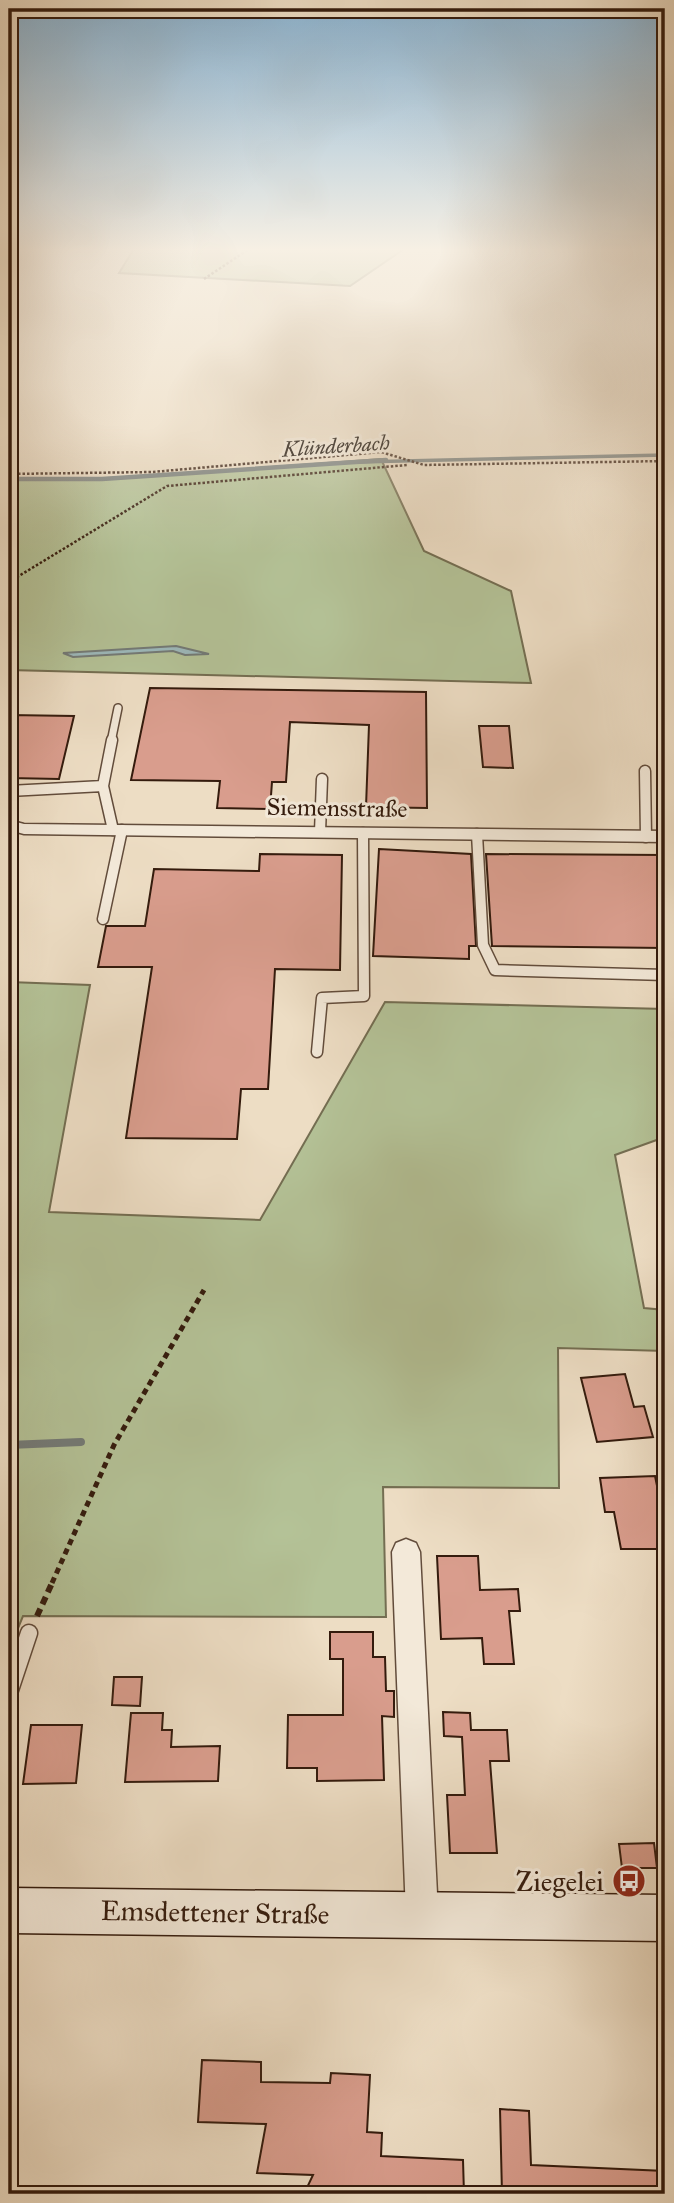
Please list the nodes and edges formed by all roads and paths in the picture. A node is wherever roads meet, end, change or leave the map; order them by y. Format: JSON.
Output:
{"nodes":[{"id":1,"x":665,"y":461,"type":"edge"},
{"id":2,"x":411,"y":465,"type":"junction"},
{"id":3,"x":9,"y":474,"type":"edge"},
{"id":4,"x":9,"y":582,"type":"edge"},
{"id":5,"x":118,"y":708,"type":"dead end"},
{"id":6,"x":645,"y":771,"type":"dead end"},
{"id":7,"x":322,"y":779,"type":"dead end"},
{"id":8,"x":103,"y":786,"type":"junction"},
{"id":9,"x":9,"y":791,"type":"edge"},
{"id":10,"x":9,"y":825,"type":"edge"},
{"id":11,"x":117,"y":830,"type":"junction"},
{"id":12,"x":320,"y":832,"type":"junction"},
{"id":13,"x":363,"y":833,"type":"junction"},
{"id":14,"x":477,"y":834,"type":"junction"},
{"id":15,"x":646,"y":836,"type":"junction"},
{"id":16,"x":665,"y":837,"type":"edge"},
{"id":17,"x":103,"y":919,"type":"dead end"},
{"id":18,"x":665,"y":975,"type":"edge"},
{"id":19,"x":317,"y":1052,"type":"dead end"},
{"id":20,"x":204,"y":1290,"type":"dead end"},
{"id":21,"x":406,"y":1552,"type":"dead end"},
{"id":22,"x":29,"y":1633,"type":"joint"},
{"id":23,"x":9,"y":1693,"type":"edge"},
{"id":24,"x":9,"y":1910,"type":"edge"},
{"id":25,"x":422,"y":1914,"type":"junction"},
{"id":26,"x":665,"y":1918,"type":"edge"}],
"edges":[{"from":1,"to":2,"type":"path"},
{"from":2,"to":3,"type":"path"},
{"from":2,"to":4,"type":"path"},
{"from":5,"to":8,"type":"lane"},
{"from":6,"to":15,"type":"lane"},
{"from":7,"to":12,"type":"lane"},
{"from":8,"to":9,"type":"lane"},
{"from":8,"to":11,"type":"lane"},
{"from":10,"to":11,"type":"street","name":"Siemensstraße"},
{"from":11,"to":12,"type":"street","name":"Siemensstraße"},
{"from":11,"to":17,"type":"lane"},
{"from":12,"to":13,"type":"street","name":"Siemensstraße"},
{"from":13,"to":14,"type":"street","name":"Siemensstraße"},
{"from":13,"to":19,"type":"lane"},
{"from":14,"to":15,"type":"street","name":"Siemensstraße"},
{"from":14,"to":18,"type":"lane"},
{"from":15,"to":16,"type":"street","name":"Siemensstraße"},
{"from":20,"to":22,"type":"path"},
{"from":21,"to":25,"type":"street"},
{"from":22,"to":23,"type":"lane"},
{"from":24,"to":25,"type":"main road","name":"Emsdettener Straße"},
{"from":25,"to":26,"type":"main road","name":"Emsdettener Straße"}]}
